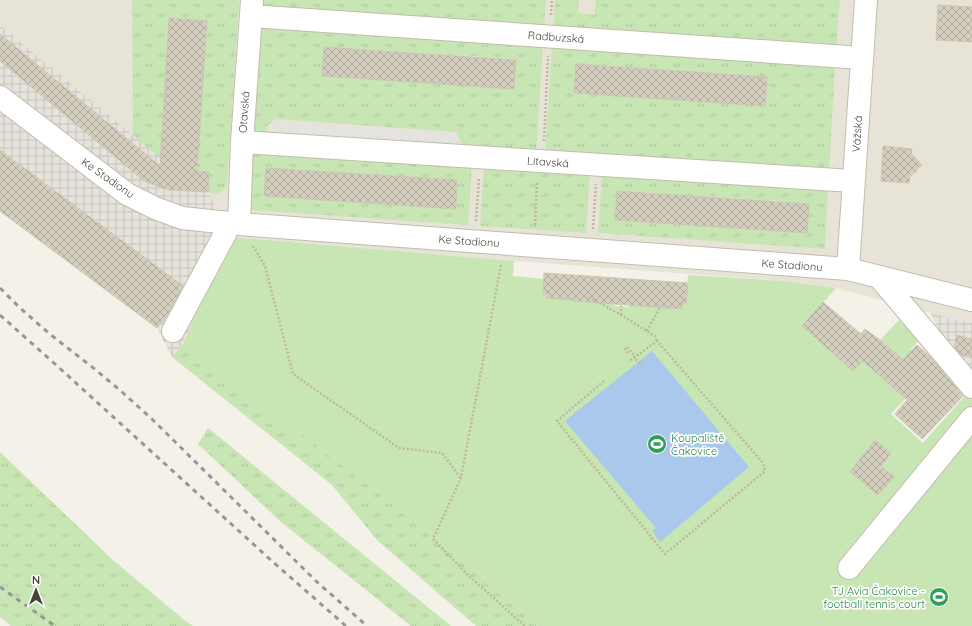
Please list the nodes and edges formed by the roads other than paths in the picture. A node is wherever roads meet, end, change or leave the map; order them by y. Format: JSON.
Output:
{"nodes":[{"id":1,"x":866,"y":0,"type":"edge"},
{"id":2,"x":251,"y":8,"type":"edge"},
{"id":3,"x":862,"y":58,"type":"junction"},
{"id":4,"x":0,"y":97,"type":"edge"},
{"id":5,"x":242,"y":142,"type":"junction"},
{"id":6,"x":853,"y":181,"type":"junction"},
{"id":7,"x":233,"y":223,"type":"junction"},
{"id":8,"x":848,"y":269,"type":"junction"},
{"id":9,"x":880,"y":277,"type":"junction"},
{"id":10,"x":972,"y":300,"type":"edge"},
{"id":11,"x":173,"y":331,"type":"dead end"},
{"id":12,"x":972,"y":387,"type":"edge"},
{"id":13,"x":972,"y":418,"type":"edge"},
{"id":14,"x":849,"y":568,"type":"dead end"}],
"edges":[{"from":1,"to":3,"type":"street","name":"Vážská"},
{"from":2,"to":3,"type":"street","name":"Radbuzská"},
{"from":2,"to":5,"type":"street","name":"Otavská"},
{"from":3,"to":6,"type":"street","name":"Vážská"},
{"from":4,"to":7,"type":"street","name":"Ke Stadionu"},
{"from":5,"to":6,"type":"street","name":"Litavská"},
{"from":5,"to":7,"type":"street","name":"Otavská"},
{"from":6,"to":8,"type":"street","name":"Vážská"},
{"from":7,"to":8,"type":"street","name":"Ke Stadionu"},
{"from":7,"to":11,"type":"street","name":"Otavská"},
{"from":8,"to":9,"type":"street","name":"Ke Stadionu"},
{"from":9,"to":10,"type":"street","name":"Ke Stadionu"},
{"from":9,"to":12,"type":"street"},
{"from":13,"to":14,"type":"street"}]}
